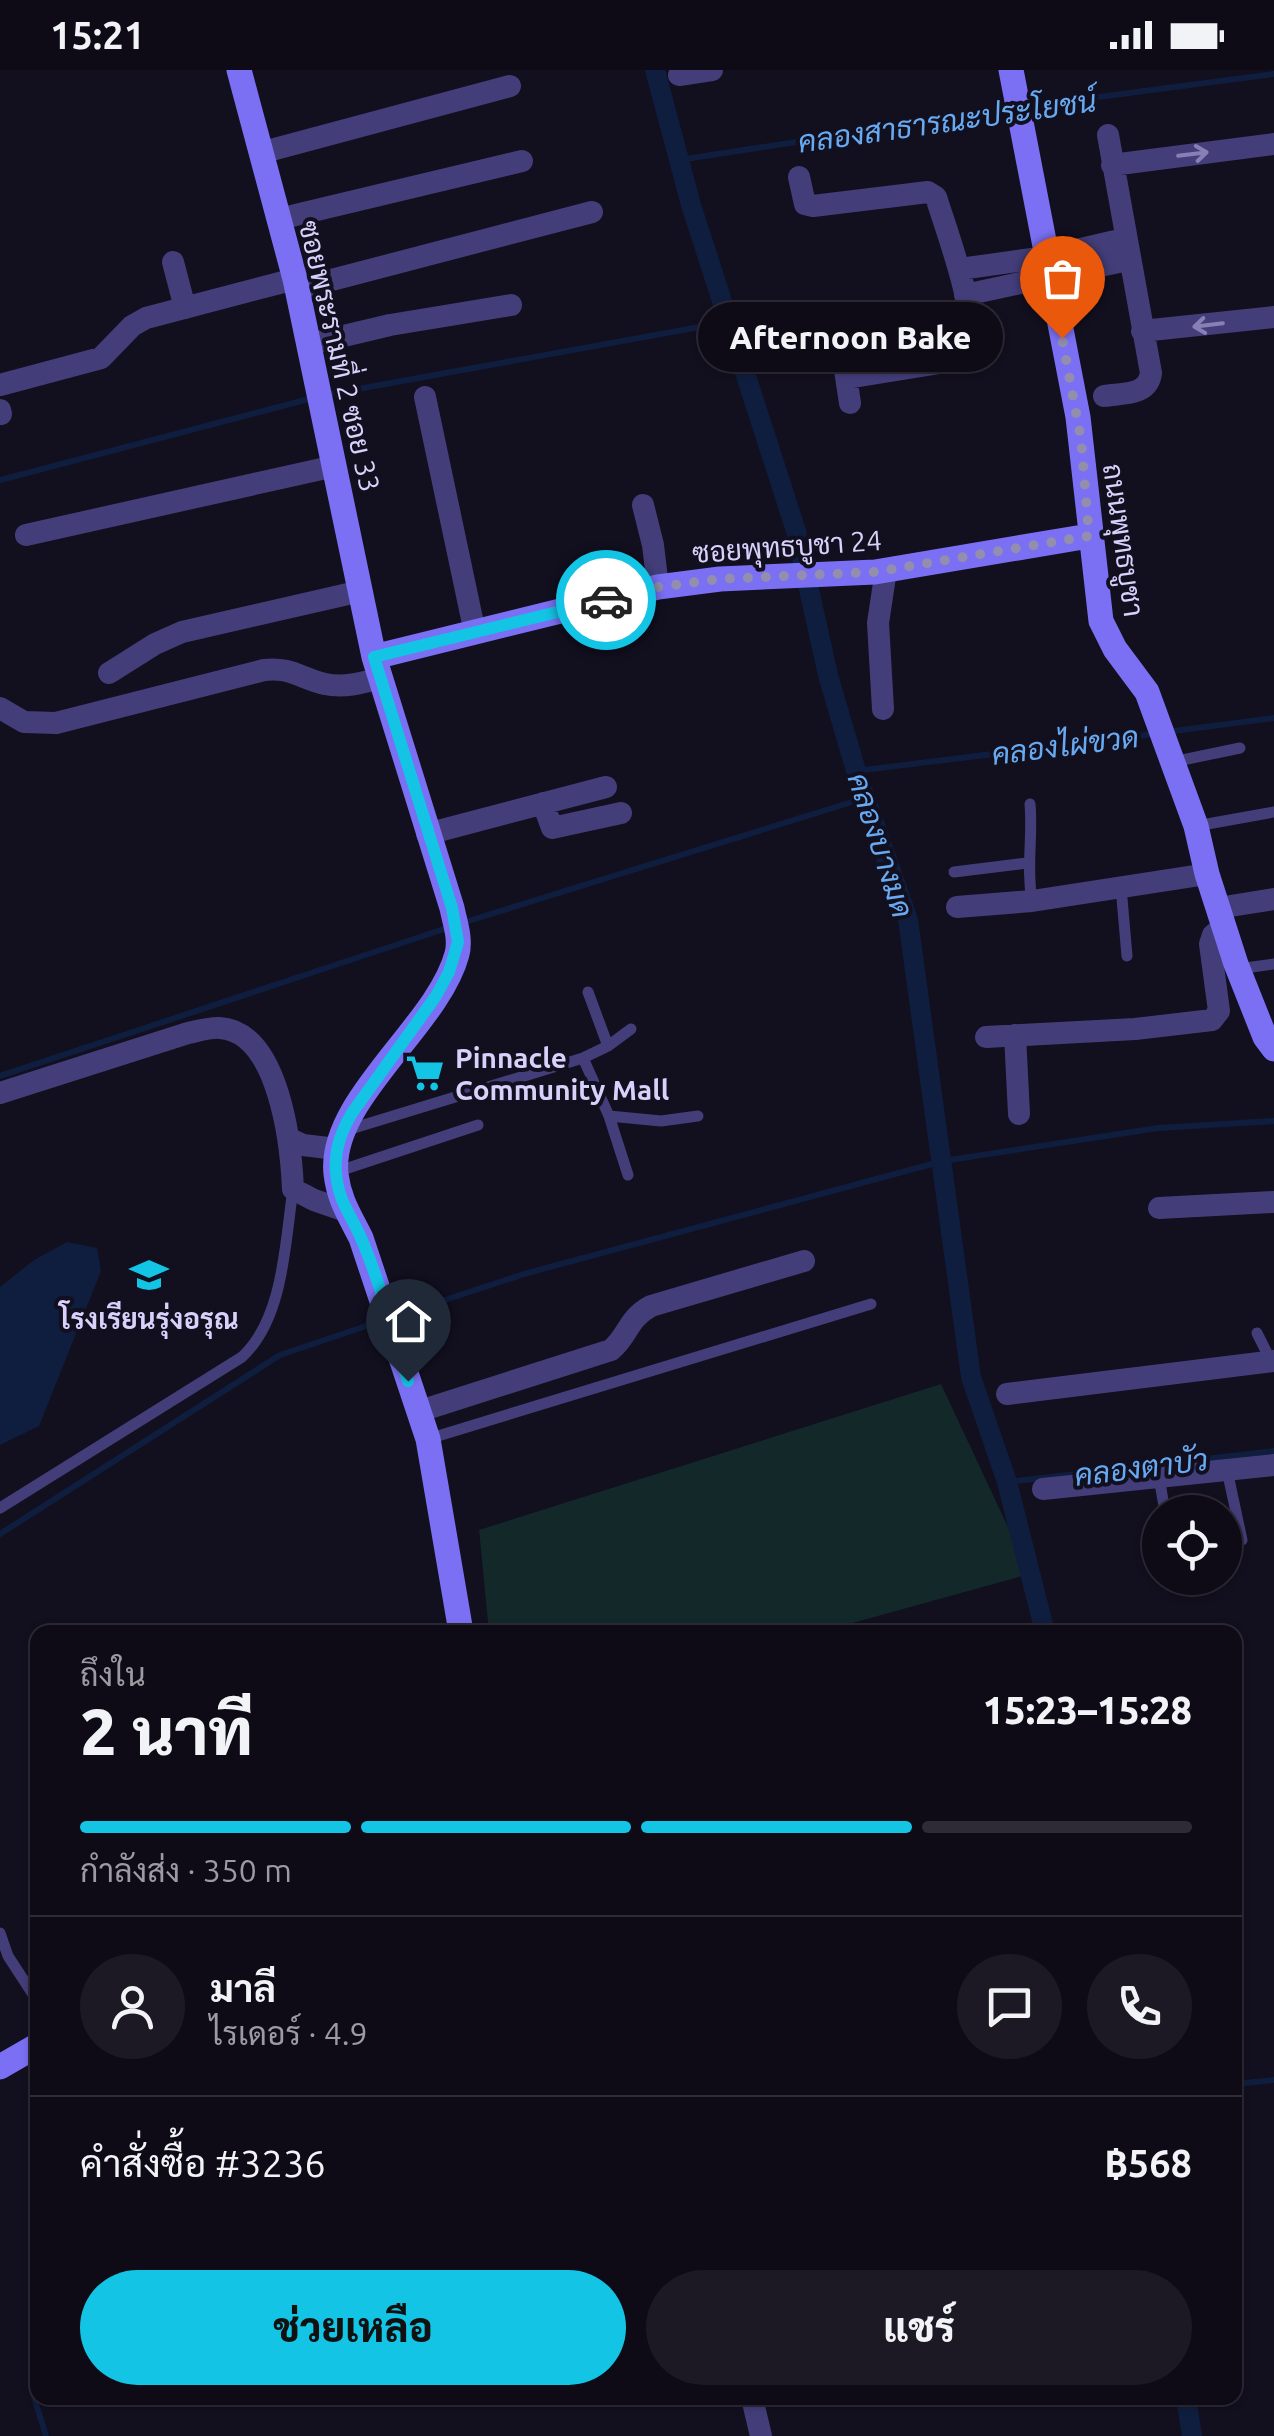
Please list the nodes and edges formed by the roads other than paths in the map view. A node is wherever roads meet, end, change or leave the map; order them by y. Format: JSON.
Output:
{"nodes":[{"id":1,"x":238,"y":70,"type":"edge"},
{"id":2,"x":712,"y":70,"type":"edge"},
{"id":3,"x":679,"y":76,"type":"dead end"},
{"id":4,"x":510,"y":86,"type":"dead end"},
{"id":5,"x":1016,"y":93,"type":"edge"},
{"id":6,"x":1108,"y":134,"type":"dead end"},
{"id":7,"x":1274,"y":144,"type":"edge"},
{"id":8,"x":260,"y":153,"type":"junction"},
{"id":9,"x":522,"y":161,"type":"dead end"},
{"id":10,"x":1112,"y":165,"type":"junction"},
{"id":11,"x":799,"y":177,"type":"dead end"},
{"id":12,"x":592,"y":212,"type":"dead end"},
{"id":13,"x":279,"y":219,"type":"junction"},
{"id":14,"x":1126,"y":249,"type":"junction"},
{"id":15,"x":173,"y":262,"type":"dead end"},
{"id":16,"x":1048,"y":266,"type":"junction"},
{"id":17,"x":960,"y":270,"type":"junction"},
{"id":18,"x":296,"y":284,"type":"junction"},
{"id":19,"x":965,"y":295,"type":"junction"},
{"id":20,"x":511,"y":305,"type":"dead end"},
{"id":21,"x":184,"y":308,"type":"junction"},
{"id":22,"x":1274,"y":317,"type":"edge"},
{"id":23,"x":1142,"y":331,"type":"junction"},
{"id":24,"x":310,"y":344,"type":"junction"},
{"id":25,"x":0,"y":385,"type":"edge"},
{"id":26,"x":1104,"y":396,"type":"dead end"},
{"id":27,"x":425,"y":397,"type":"dead end"},
{"id":28,"x":850,"y":403,"type":"dead end"},
{"id":29,"x":335,"y":466,"type":"junction"},
{"id":30,"x":643,"y":505,"type":"dead end"},
{"id":31,"x":26,"y":535,"type":"dead end"},
{"id":32,"x":1089,"y":536,"type":"junction"},
{"id":33,"x":880,"y":571,"type":"junction"},
{"id":34,"x":658,"y":587,"type":"junction"},
{"id":35,"x":360,"y":591,"type":"junction"},
{"id":36,"x":475,"y":634,"type":"junction"},
{"id":37,"x":110,"y":673,"type":"dead end"},
{"id":38,"x":380,"y":677,"type":"junction"},
{"id":39,"x":0,"y":708,"type":"edge"},
{"id":40,"x":883,"y":709,"type":"dead end"},
{"id":41,"x":1240,"y":748,"type":"dead end"},
{"id":42,"x":1169,"y":751,"type":"junction"},
{"id":43,"x":606,"y":786,"type":"dead end"},
{"id":44,"x":543,"y":803,"type":"junction"},
{"id":45,"x":1030,"y":804,"type":"dead end"},
{"id":46,"x":1274,"y":812,"type":"edge"},
{"id":47,"x":622,"y":813,"type":"dead end"},
{"id":48,"x":1196,"y":826,"type":"junction"},
{"id":49,"x":428,"y":834,"type":"junction"},
{"id":50,"x":1027,"y":863,"type":"junction"},
{"id":51,"x":954,"y":872,"type":"dead end"},
{"id":52,"x":1207,"y":874,"type":"junction"},
{"id":53,"x":1121,"y":887,"type":"junction"},
{"id":54,"x":1274,"y":899,"type":"edge"},
{"id":55,"x":1032,"y":900,"type":"junction"},
{"id":56,"x":957,"y":908,"type":"dead end"},
{"id":57,"x":1221,"y":917,"type":"junction"},
{"id":58,"x":1128,"y":956,"type":"dead end"},
{"id":59,"x":1274,"y":964,"type":"edge"},
{"id":60,"x":1238,"y":969,"type":"junction"},
{"id":61,"x":588,"y":992,"type":"dead end"},
{"id":62,"x":631,"y":1029,"type":"dead end"},
{"id":63,"x":1014,"y":1035,"type":"junction"},
{"id":64,"x":986,"y":1037,"type":"dead end"},
{"id":65,"x":608,"y":1046,"type":"junction"},
{"id":66,"x":1274,"y":1048,"type":"edge"},
{"id":67,"x":583,"y":1058,"type":"junction"},
{"id":68,"x":0,"y":1093,"type":"edge"},
{"id":69,"x":1019,"y":1114,"type":"dead end"},
{"id":70,"x":609,"y":1116,"type":"junction"},
{"id":71,"x":698,"y":1116,"type":"dead end"},
{"id":72,"x":478,"y":1125,"type":"dead end"},
{"id":73,"x":290,"y":1139,"type":"junction"},
{"id":74,"x":338,"y":1151,"type":"junction"},
{"id":75,"x":628,"y":1175,"type":"dead end"},
{"id":76,"x":293,"y":1189,"type":"junction"},
{"id":77,"x":1274,"y":1202,"type":"edge"},
{"id":78,"x":1159,"y":1208,"type":"dead end"},
{"id":79,"x":344,"y":1210,"type":"junction"},
{"id":80,"x":804,"y":1262,"type":"dead end"},
{"id":81,"x":871,"y":1304,"type":"dead end"},
{"id":82,"x":1256,"y":1334,"type":"dead end"},
{"id":83,"x":1272,"y":1361,"type":"edge"},
{"id":84,"x":1007,"y":1394,"type":"dead end"},
{"id":85,"x":420,"y":1410,"type":"junction"},
{"id":86,"x":428,"y":1439,"type":"junction"},
{"id":87,"x":1274,"y":1465,"type":"edge"},
{"id":88,"x":1227,"y":1470,"type":"junction"},
{"id":89,"x":1159,"y":1477,"type":"junction"},
{"id":90,"x":1043,"y":1489,"type":"dead end"},
{"id":91,"x":1162,"y":1495,"type":"edge"},
{"id":92,"x":1232,"y":1495,"type":"edge"},
{"id":93,"x":0,"y":1508,"type":"edge"},
{"id":94,"x":460,"y":1625,"type":"edge"},
{"id":95,"x":0,"y":1933,"type":"edge"},
{"id":96,"x":30,"y":1990,"type":"edge"},
{"id":97,"x":30,"y":2050,"type":"edge"},
{"id":98,"x":0,"y":2067,"type":"edge"},
{"id":99,"x":754,"y":2405,"type":"edge"},
{"id":100,"x":761,"y":2436,"type":"edge"}],
"edges":[{"from":1,"to":8,"type":"street","name":"ซอยพระรามที่ 2 ซอย 33"},
{"from":2,"to":3,"type":"street"},
{"from":4,"to":8,"type":"street"},
{"from":5,"to":16,"type":"street","name":"ถนนพุทธบูชา"},
{"from":6,"to":10,"type":"street"},
{"from":10,"to":7,"type":"street","one_way":true},
{"from":8,"to":13,"type":"street","name":"ซอยพระรามที่ 2 ซอย 33"},
{"from":9,"to":13,"type":"street"},
{"from":10,"to":14,"type":"street"},
{"from":11,"to":17,"type":"street"},
{"from":12,"to":18,"type":"street"},
{"from":13,"to":18,"type":"street","name":"ซอยพระรามที่ 2 ซอย 33"},
{"from":14,"to":16,"type":"street"},
{"from":14,"to":23,"type":"street"},
{"from":15,"to":21,"type":"street"},
{"from":16,"to":17,"type":"street"},
{"from":16,"to":19,"type":"street"},
{"from":16,"to":32,"type":"street","name":"ถนนพุทธบูชา"},
{"from":17,"to":19,"type":"street"},
{"from":18,"to":21,"type":"street"},
{"from":18,"to":24,"type":"street","name":"ซอยพระรามที่ 2 ซอย 33"},
{"from":19,"to":28,"type":"street"},
{"from":20,"to":24,"type":"street"},
{"from":21,"to":25,"type":"street"},
{"from":22,"to":23,"type":"street","one_way":true},
{"from":23,"to":26,"type":"street"},
{"from":24,"to":29,"type":"street","name":"ซอยพระรามที่ 2 ซอย 33"},
{"from":27,"to":36,"type":"street"},
{"from":29,"to":31,"type":"street"},
{"from":29,"to":35,"type":"street","name":"ซอยพระรามที่ 2 ซอย 33"},
{"from":30,"to":34,"type":"street"},
{"from":32,"to":33,"type":"street","name":"ซอยพุทธบูชา 24"},
{"from":32,"to":42,"type":"street","name":"ถนนพุทธบูชา"},
{"from":33,"to":34,"type":"street","name":"ซอยพุทธบูชา 24"},
{"from":33,"to":40,"type":"street"},
{"from":34,"to":36,"type":"street","name":"ซอยพุทธบูชา 24"},
{"from":35,"to":37,"type":"street"},
{"from":35,"to":38,"type":"street","name":"ซอยพระรามที่ 2 ซอย 33"},
{"from":36,"to":38,"type":"street","name":"ซอยพุทธบูชา 24"},
{"from":38,"to":39,"type":"street"},
{"from":38,"to":49,"type":"street","name":"ซอยพระรามที่ 2 ซอย 33"},
{"from":41,"to":42,"type":"lane"},
{"from":42,"to":48,"type":"street","name":"ถนนพุทธบูชา"},
{"from":43,"to":44,"type":"street"},
{"from":44,"to":47,"type":"street"},
{"from":44,"to":49,"type":"street"},
{"from":45,"to":50,"type":"lane"},
{"from":46,"to":48,"type":"lane"},
{"from":48,"to":52,"type":"street","name":"ถนนพุทธบูชา"},
{"from":49,"to":74,"type":"street","name":"ซอยพระรามที่ 2 ซอย 33"},
{"from":50,"to":51,"type":"lane"},
{"from":50,"to":55,"type":"lane"},
{"from":52,"to":53,"type":"street"},
{"from":52,"to":57,"type":"street","name":"ถนนพุทธบูชา"},
{"from":53,"to":55,"type":"street"},
{"from":53,"to":58,"type":"lane"},
{"from":54,"to":57,"type":"street"},
{"from":55,"to":56,"type":"street"},
{"from":57,"to":60,"type":"street","name":"ถนนพุทธบูชา"},
{"from":57,"to":63,"type":"street"},
{"from":59,"to":60,"type":"lane"},
{"from":60,"to":66,"type":"street","name":"ถนนพุทธบูชา"},
{"from":61,"to":65,"type":"lane"},
{"from":62,"to":65,"type":"lane"},
{"from":63,"to":64,"type":"street"},
{"from":63,"to":69,"type":"street"},
{"from":65,"to":67,"type":"lane"},
{"from":67,"to":70,"type":"lane"},
{"from":67,"to":74,"type":"lane"},
{"from":68,"to":73,"type":"street"},
{"from":70,"to":71,"type":"lane"},
{"from":70,"to":75,"type":"lane"},
{"from":72,"to":74,"type":"lane"},
{"from":73,"to":74,"type":"street"},
{"from":73,"to":76,"type":"street"},
{"from":74,"to":79,"type":"street"},
{"from":76,"to":79,"type":"street"},
{"from":76,"to":93,"type":"lane"},
{"from":77,"to":78,"type":"street"},
{"from":79,"to":85,"type":"street"},
{"from":80,"to":85,"type":"street"},
{"from":81,"to":86,"type":"lane"},
{"from":82,"to":83,"type":"lane"},
{"from":83,"to":84,"type":"street"},
{"from":85,"to":86,"type":"street"},
{"from":86,"to":94,"type":"street"},
{"from":87,"to":88,"type":"street"},
{"from":88,"to":89,"type":"street"},
{"from":88,"to":92,"type":"lane"},
{"from":89,"to":90,"type":"street"},
{"from":89,"to":91,"type":"lane"},
{"from":95,"to":96,"type":"lane"},
{"from":97,"to":98,"type":"street"},
{"from":99,"to":100,"type":"street"}]}
